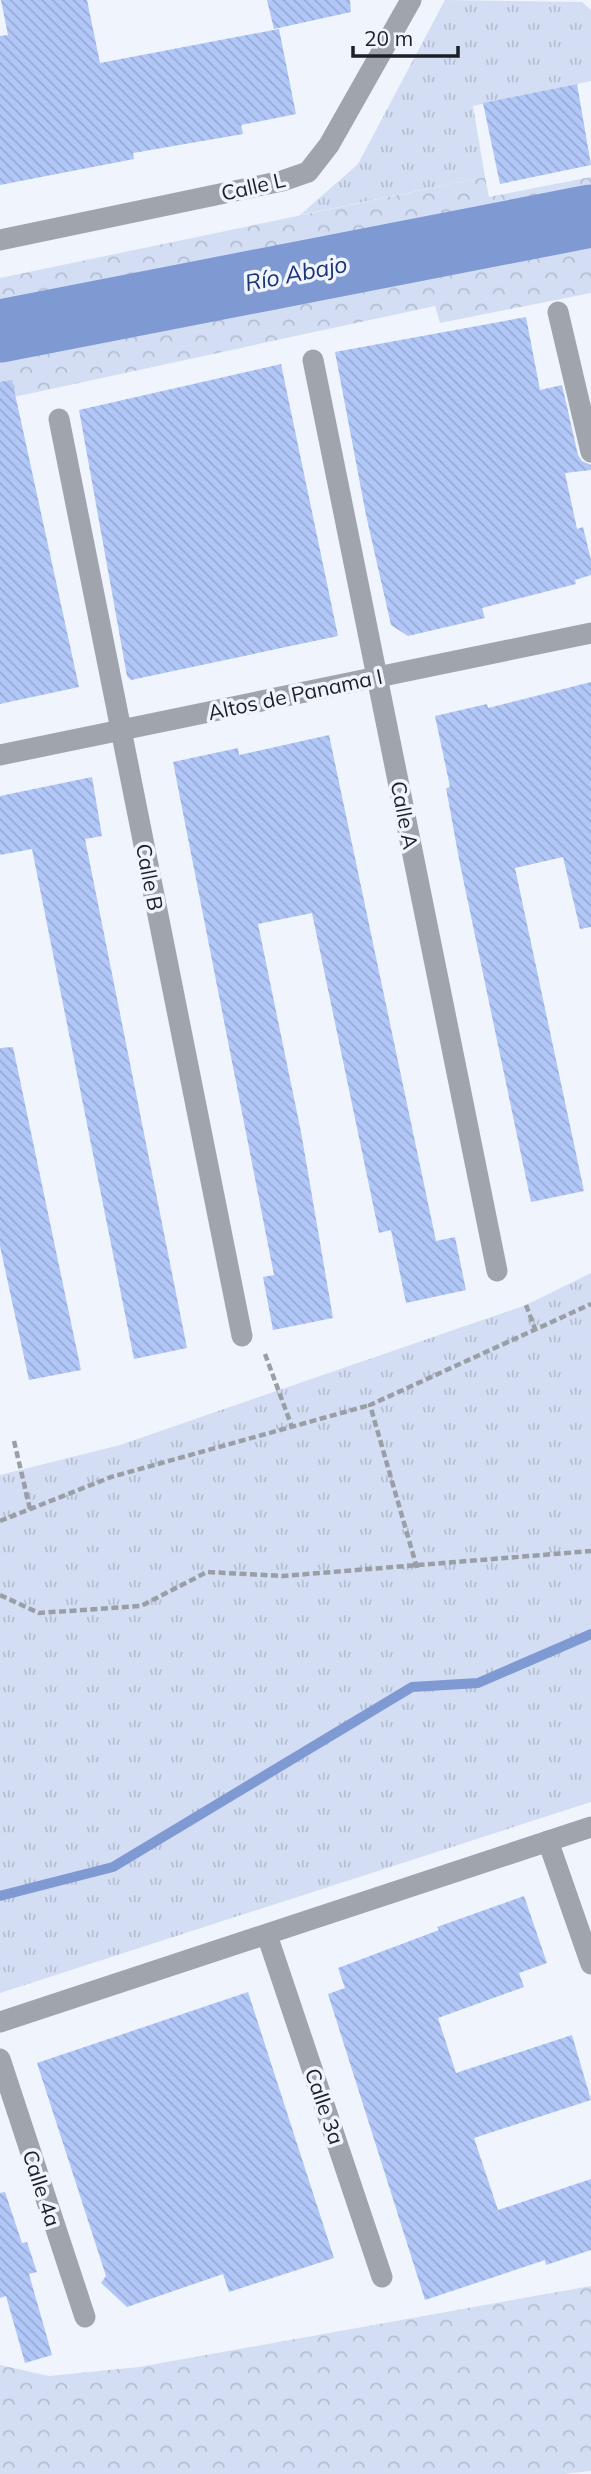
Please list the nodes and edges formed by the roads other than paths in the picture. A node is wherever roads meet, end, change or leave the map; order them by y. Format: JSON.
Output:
{"nodes":[{"id":1,"x":411,"y":0,"type":"edge"},
{"id":2,"x":0,"y":240,"type":"edge"},
{"id":3,"x":558,"y":312,"type":"dead end"},
{"id":4,"x":313,"y":360,"type":"dead end"},
{"id":5,"x":59,"y":419,"type":"dead end"},
{"id":6,"x":591,"y":452,"type":"edge"},
{"id":7,"x":591,"y":633,"type":"edge"},
{"id":8,"x":378,"y":677,"type":"junction"},
{"id":9,"x":121,"y":730,"type":"junction"},
{"id":10,"x":0,"y":755,"type":"edge"},
{"id":11,"x":497,"y":1271,"type":"dead end"},
{"id":12,"x":242,"y":1336,"type":"dead end"},
{"id":13,"x":591,"y":1827,"type":"edge"},
{"id":14,"x":548,"y":1841,"type":"junction"},
{"id":15,"x":267,"y":1935,"type":"junction"},
{"id":16,"x":591,"y":1964,"type":"edge"},
{"id":17,"x":0,"y":2022,"type":"edge"},
{"id":18,"x":0,"y":2059,"type":"edge"},
{"id":19,"x":382,"y":2277,"type":"dead end"},
{"id":20,"x":85,"y":2317,"type":"dead end"}],
"edges":[{"from":1,"to":2,"type":"street","name":"Calle L"},
{"from":3,"to":6,"type":"street"},
{"from":4,"to":8,"type":"street","name":"Calle A"},
{"from":5,"to":9,"type":"street","name":"Calle B"},
{"from":7,"to":8,"type":"street","name":"Altos de Panama I"},
{"from":8,"to":9,"type":"street","name":"Altos de Panama I"},
{"from":8,"to":11,"type":"street","name":"Calle A"},
{"from":9,"to":10,"type":"street","name":"Altos de Panama I"},
{"from":9,"to":12,"type":"street","name":"Calle B"},
{"from":13,"to":14,"type":"street"},
{"from":14,"to":15,"type":"street"},
{"from":14,"to":16,"type":"street"},
{"from":15,"to":17,"type":"street"},
{"from":15,"to":19,"type":"street","name":"Calle 3a"},
{"from":18,"to":20,"type":"street","name":"Calle 4a"}]}
